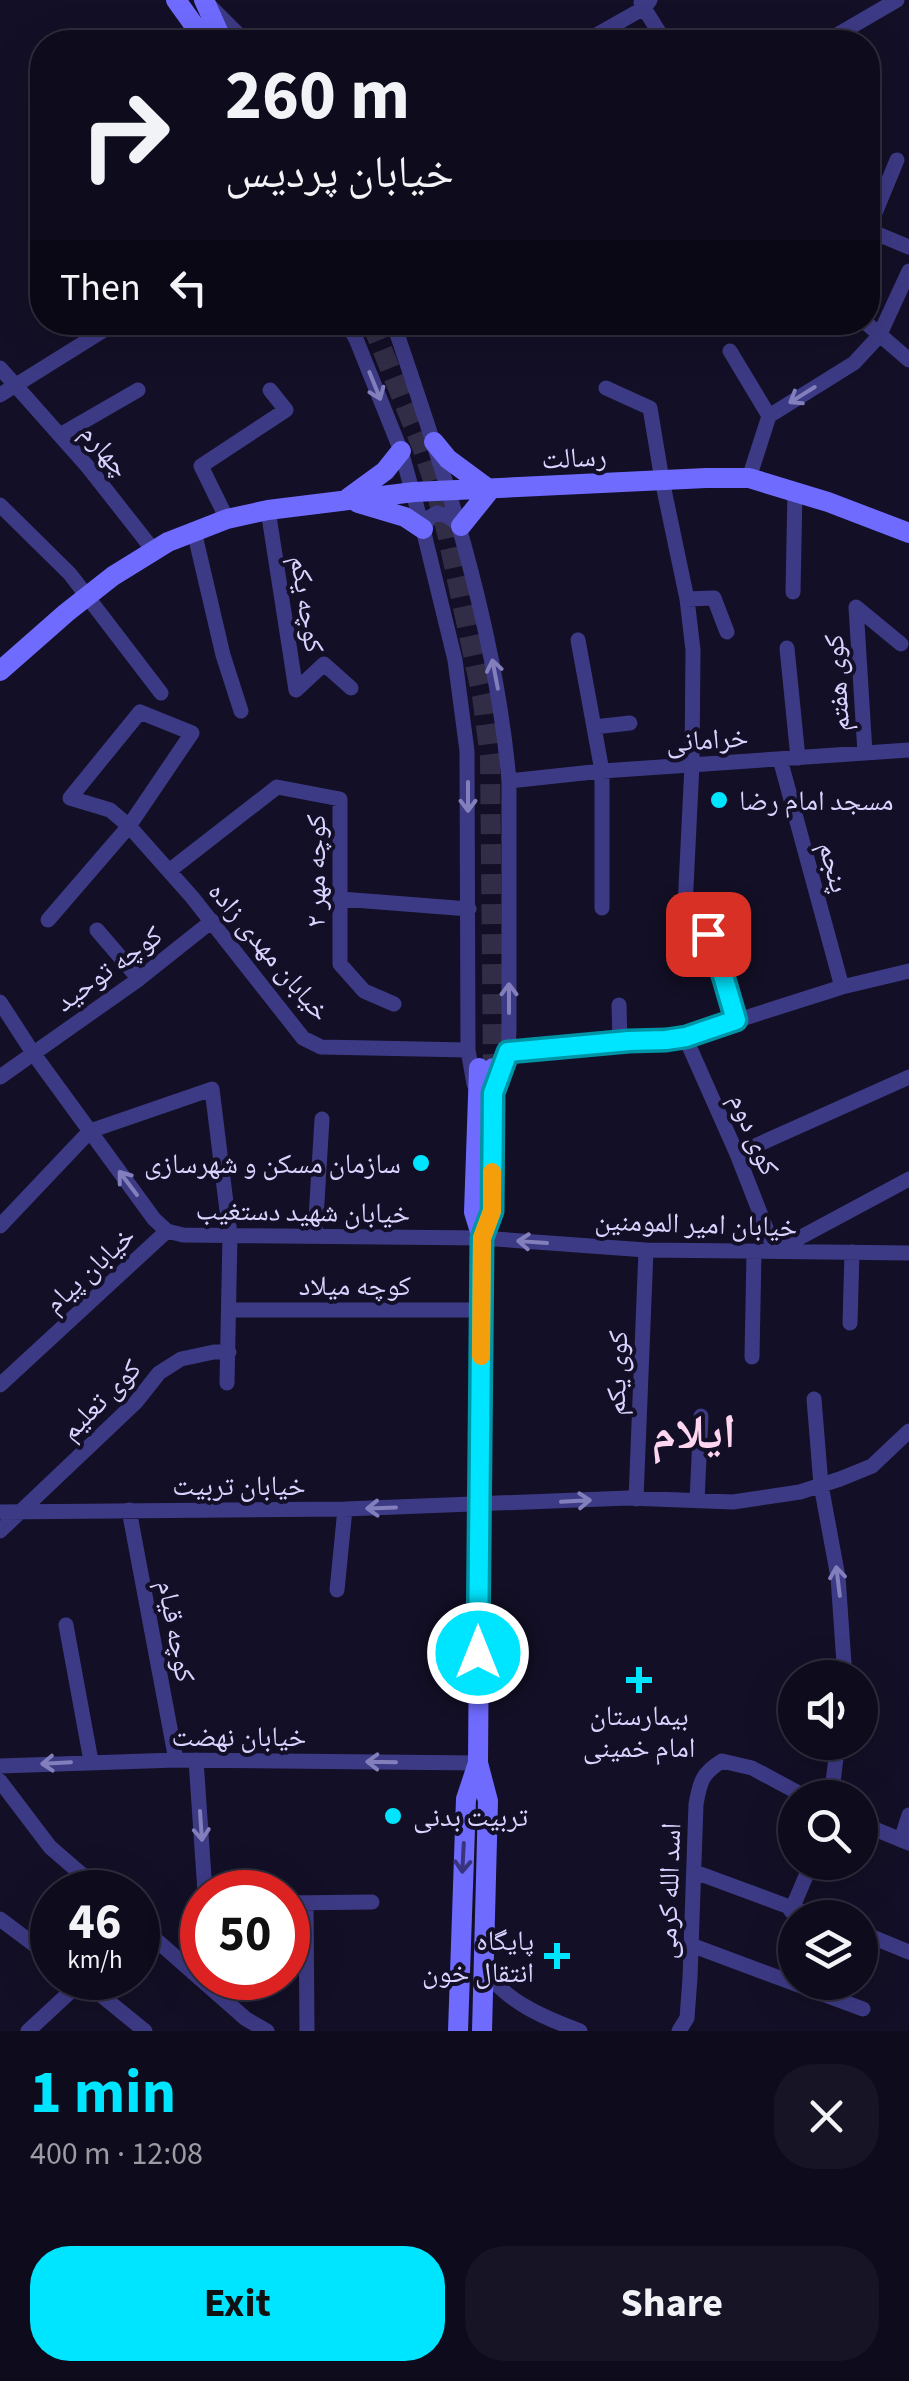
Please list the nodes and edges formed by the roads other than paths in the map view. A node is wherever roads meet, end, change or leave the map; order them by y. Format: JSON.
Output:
{"nodes":[{"id":1,"x":204,"y":0,"type":"edge"},
{"id":2,"x":644,"y":3,"type":"edge"},
{"id":3,"x":886,"y":3,"type":"edge"},
{"id":4,"x":180,"y":6,"type":"edge"},
{"id":5,"x":189,"y":30,"type":"edge"},
{"id":6,"x":197,"y":30,"type":"edge"},
{"id":7,"x":218,"y":30,"type":"edge"},
{"id":8,"x":234,"y":30,"type":"edge"},
{"id":9,"x":602,"y":30,"type":"edge"},
{"id":10,"x":659,"y":30,"type":"edge"},
{"id":11,"x":844,"y":30,"type":"edge"},
{"id":12,"x":898,"y":160,"type":"dead end"},
{"id":13,"x":880,"y":202,"type":"edge"},
{"id":14,"x":880,"y":235,"type":"edge"},
{"id":15,"x":909,"y":247,"type":"edge"},
{"id":16,"x":909,"y":270,"type":"edge"},
{"id":17,"x":880,"y":334,"type":"edge"},
{"id":18,"x":96,"y":335,"type":"edge"},
{"id":19,"x":354,"y":335,"type":"edge"},
{"id":20,"x":396,"y":335,"type":"edge"},
{"id":21,"x":879,"y":336,"type":"joint"},
{"id":22,"x":730,"y":351,"type":"dead end"},
{"id":23,"x":909,"y":360,"type":"edge"},
{"id":24,"x":0,"y":368,"type":"edge"},
{"id":25,"x":15,"y":386,"type":"junction"},
{"id":26,"x":606,"y":388,"type":"dead end"},
{"id":27,"x":138,"y":390,"type":"dead end"},
{"id":28,"x":270,"y":390,"type":"dead end"},
{"id":29,"x":0,"y":395,"type":"edge"},
{"id":30,"x":769,"y":416,"type":"junction"},
{"id":31,"x":60,"y":434,"type":"junction"},
{"id":32,"x":419,"y":452,"type":"junction"},
{"id":33,"x":749,"y":478,"type":"junction"},
{"id":34,"x":662,"y":480,"type":"junction"},
{"id":35,"x":490,"y":490,"type":"junction"},
{"id":36,"x":450,"y":491,"type":"junction"},
{"id":37,"x":795,"y":491,"type":"junction"},
{"id":38,"x":414,"y":492,"type":"junction"},
{"id":39,"x":346,"y":500,"type":"junction"},
{"id":40,"x":0,"y":504,"type":"edge"},
{"id":41,"x":268,"y":510,"type":"junction"},
{"id":42,"x":226,"y":518,"type":"junction"},
{"id":43,"x":460,"y":526,"type":"junction"},
{"id":44,"x":423,"y":529,"type":"junction"},
{"id":45,"x":194,"y":530,"type":"junction"},
{"id":46,"x":909,"y":533,"type":"edge"},
{"id":47,"x":154,"y":551,"type":"junction"},
{"id":48,"x":792,"y":592,"type":"dead end"},
{"id":49,"x":88,"y":596,"type":"junction"},
{"id":50,"x":687,"y":599,"type":"junction"},
{"id":51,"x":728,"y":632,"type":"dead end"},
{"id":52,"x":578,"y":640,"type":"dead end"},
{"id":53,"x":901,"y":644,"type":"dead end"},
{"id":54,"x":786,"y":648,"type":"dead end"},
{"id":55,"x":0,"y":672,"type":"edge"},
{"id":56,"x":351,"y":688,"type":"dead end"},
{"id":57,"x":161,"y":694,"type":"dead end"},
{"id":58,"x":241,"y":712,"type":"dead end"},
{"id":59,"x":630,"y":723,"type":"dead end"},
{"id":60,"x":594,"y":727,"type":"junction"},
{"id":61,"x":909,"y":750,"type":"edge"},
{"id":62,"x":865,"y":753,"type":"junction"},
{"id":63,"x":798,"y":758,"type":"junction"},
{"id":64,"x":780,"y":759,"type":"junction"},
{"id":65,"x":692,"y":765,"type":"junction"},
{"id":66,"x":602,"y":771,"type":"junction"},
{"id":67,"x":509,"y":781,"type":"junction"},
{"id":68,"x":130,"y":826,"type":"junction"},
{"id":69,"x":169,"y":871,"type":"junction"},
{"id":70,"x":341,"y":899,"type":"junction"},
{"id":71,"x":685,"y":907,"type":"dead end"},
{"id":72,"x":602,"y":908,"type":"dead end"},
{"id":73,"x":468,"y":909,"type":"junction"},
{"id":74,"x":48,"y":920,"type":"dead end"},
{"id":75,"x":212,"y":922,"type":"junction"},
{"id":76,"x":98,"y":930,"type":"dead end"},
{"id":77,"x":708,"y":934,"type":"dead end"},
{"id":78,"x":909,"y":971,"type":"edge"},
{"id":79,"x":139,"y":979,"type":"junction"},
{"id":80,"x":842,"y":987,"type":"junction"},
{"id":81,"x":0,"y":1002,"type":"edge"},
{"id":82,"x":394,"y":1004,"type":"dead end"},
{"id":83,"x":618,"y":1005,"type":"dead end"},
{"id":84,"x":736,"y":1020,"type":"junction"},
{"id":85,"x":686,"y":1037,"type":"junction"},
{"id":86,"x":620,"y":1042,"type":"junction"},
{"id":87,"x":33,"y":1053,"type":"junction"},
{"id":88,"x":487,"y":1060,"type":"junction"},
{"id":89,"x":0,"y":1077,"type":"edge"},
{"id":90,"x":909,"y":1077,"type":"edge"},
{"id":91,"x":484,"y":1093,"type":"junction"},
{"id":92,"x":322,"y":1119,"type":"dead end"},
{"id":93,"x":90,"y":1132,"type":"junction"},
{"id":94,"x":738,"y":1154,"type":"junction"},
{"id":95,"x":909,"y":1179,"type":"edge"},
{"id":96,"x":0,"y":1226,"type":"edge"},
{"id":97,"x":167,"y":1231,"type":"junction"},
{"id":98,"x":230,"y":1235,"type":"junction"},
{"id":99,"x":315,"y":1235,"type":"junction"},
{"id":100,"x":482,"y":1238,"type":"junction"},
{"id":101,"x":646,"y":1250,"type":"junction"},
{"id":102,"x":776,"y":1251,"type":"junction"},
{"id":103,"x":754,"y":1252,"type":"junction"},
{"id":104,"x":852,"y":1252,"type":"junction"},
{"id":105,"x":909,"y":1253,"type":"edge"},
{"id":106,"x":230,"y":1310,"type":"junction"},
{"id":107,"x":482,"y":1310,"type":"junction"},
{"id":108,"x":850,"y":1322,"type":"dead end"},
{"id":109,"x":229,"y":1352,"type":"junction"},
{"id":110,"x":752,"y":1357,"type":"dead end"},
{"id":111,"x":227,"y":1384,"type":"dead end"},
{"id":112,"x":0,"y":1385,"type":"edge"},
{"id":113,"x":814,"y":1398,"type":"dead end"},
{"id":114,"x":701,"y":1416,"type":"dead end"},
{"id":115,"x":909,"y":1431,"type":"edge"},
{"id":116,"x":821,"y":1485,"type":"junction"},
{"id":117,"x":636,"y":1499,"type":"junction"},
{"id":118,"x":697,"y":1500,"type":"junction"},
{"id":119,"x":479,"y":1506,"type":"junction"},
{"id":120,"x":130,"y":1510,"type":"junction"},
{"id":121,"x":345,"y":1510,"type":"junction"},
{"id":122,"x":21,"y":1511,"type":"junction"},
{"id":123,"x":0,"y":1512,"type":"edge"},
{"id":124,"x":0,"y":1530,"type":"edge"},
{"id":125,"x":337,"y":1590,"type":"dead end"},
{"id":126,"x":66,"y":1625,"type":"dead end"},
{"id":127,"x":845,"y":1660,"type":"edge"},
{"id":128,"x":176,"y":1760,"type":"junction"},
{"id":129,"x":196,"y":1760,"type":"junction"},
{"id":130,"x":91,"y":1762,"type":"junction"},
{"id":131,"x":478,"y":1763,"type":"junction"},
{"id":132,"x":0,"y":1766,"type":"edge"},
{"id":133,"x":0,"y":1780,"type":"edge"},
{"id":134,"x":778,"y":1782,"type":"edge"},
{"id":135,"x":909,"y":1815,"type":"edge"},
{"id":136,"x":878,"y":1830,"type":"edge"},
{"id":137,"x":905,"y":1841,"type":"edge"},
{"id":138,"x":77,"y":1870,"type":"edge"},
{"id":139,"x":204,"y":1870,"type":"edge"},
{"id":140,"x":694,"y":1872,"type":"junction"},
{"id":141,"x":372,"y":1902,"type":"dead end"},
{"id":142,"x":310,"y":1903,"type":"edge"},
{"id":143,"x":778,"y":1904,"type":"edge"},
{"id":144,"x":1,"y":1921,"type":"edge"},
{"id":145,"x":878,"y":1939,"type":"edge"},
{"id":146,"x":30,"y":1942,"type":"edge"},
{"id":147,"x":160,"y":1944,"type":"edge"},
{"id":148,"x":691,"y":1944,"type":"junction"},
{"id":149,"x":909,"y":1952,"type":"edge"},
{"id":150,"x":180,"y":1961,"type":"edge"},
{"id":151,"x":486,"y":1970,"type":"junction"},
{"id":152,"x":59,"y":2000,"type":"edge"},
{"id":153,"x":108,"y":2000,"type":"edge"},
{"id":154,"x":224,"y":2000,"type":"edge"},
{"id":155,"x":307,"y":2000,"type":"edge"},
{"id":156,"x":863,"y":2008,"type":"dead end"},
{"id":157,"x":28,"y":2031,"type":"edge"},
{"id":158,"x":145,"y":2031,"type":"edge"},
{"id":159,"x":267,"y":2031,"type":"edge"},
{"id":160,"x":307,"y":2031,"type":"edge"},
{"id":161,"x":458,"y":2031,"type":"edge"},
{"id":162,"x":482,"y":2031,"type":"edge"},
{"id":163,"x":580,"y":2031,"type":"edge"},
{"id":164,"x":679,"y":2031,"type":"edge"}],
"edges":[{"from":1,"to":7,"type":"main road"},
{"from":1,"to":8,"type":"street"},
{"from":2,"to":9,"type":"street"},
{"from":2,"to":10,"type":"street"},
{"from":3,"to":11,"type":"street"},
{"from":4,"to":5,"type":"street"},
{"from":4,"to":6,"type":"main road"},
{"from":12,"to":13,"type":"street"},
{"from":14,"to":15,"type":"street"},
{"from":16,"to":17,"type":"street"},
{"from":18,"to":25,"type":"street"},
{"from":19,"to":32,"type":"street","one_way":true},
{"from":20,"to":32,"type":"street"},
{"from":21,"to":23,"type":"street"},
{"from":21,"to":30,"type":"street","one_way":true},
{"from":22,"to":30,"type":"street"},
{"from":24,"to":25,"type":"street","name":"چهارم"},
{"from":25,"to":29,"type":"street"},
{"from":25,"to":31,"type":"street","name":"چهارم"},
{"from":26,"to":34,"type":"street"},
{"from":27,"to":31,"type":"street"},
{"from":28,"to":42,"type":"street"},
{"from":30,"to":33,"type":"street"},
{"from":31,"to":47,"type":"street","name":"چهارم"},
{"from":32,"to":35,"type":"main road"},
{"from":32,"to":36,"type":"street"},
{"from":32,"to":38,"type":"street"},
{"from":32,"to":39,"type":"main road"},
{"from":33,"to":34,"type":"main road","name":"رسالت"},
{"from":33,"to":37,"type":"main road","name":"رسالت"},
{"from":34,"to":35,"type":"main road","name":"رسالت"},
{"from":34,"to":50,"type":"street"},
{"from":35,"to":36,"type":"main road","name":"رسالت"},
{"from":35,"to":43,"type":"main road"},
{"from":36,"to":38,"type":"main road","name":"رسالت"},
{"from":36,"to":43,"type":"street"},
{"from":37,"to":46,"type":"main road","name":"رسالت"},
{"from":37,"to":48,"type":"street"},
{"from":38,"to":39,"type":"main road","name":"رسالت"},
{"from":38,"to":44,"type":"street"},
{"from":39,"to":41,"type":"main road","name":"رسالت"},
{"from":39,"to":44,"type":"main road"},
{"from":40,"to":49,"type":"street"},
{"from":41,"to":42,"type":"main road","name":"رسالت"},
{"from":41,"to":56,"type":"street","name":"کوچه یکم"},
{"from":42,"to":45,"type":"main road","name":"رسالت"},
{"from":43,"to":44,"type":"street"},
{"from":67,"to":43,"type":"street","one_way":true},
{"from":44,"to":73,"type":"street","one_way":true},
{"from":45,"to":47,"type":"main road","name":"رسالت"},
{"from":45,"to":58,"type":"street"},
{"from":47,"to":49,"type":"main road","name":"رسالت"},
{"from":49,"to":55,"type":"main road","name":"رسالت"},
{"from":49,"to":57,"type":"street"},
{"from":50,"to":51,"type":"street"},
{"from":50,"to":65,"type":"street"},
{"from":52,"to":60,"type":"street"},
{"from":53,"to":62,"type":"street","name":"کوی هفتم"},
{"from":54,"to":63,"type":"street"},
{"from":59,"to":60,"type":"street"},
{"from":60,"to":66,"type":"street"},
{"from":61,"to":62,"type":"street","name":"خرامانی"},
{"from":62,"to":63,"type":"street","name":"خرامانی"},
{"from":63,"to":64,"type":"street","name":"خرامانی"},
{"from":64,"to":65,"type":"street","name":"خرامانی"},
{"from":64,"to":80,"type":"street","name":"پنجم"},
{"from":65,"to":66,"type":"street","name":"خرامانی"},
{"from":65,"to":71,"type":"street"},
{"from":66,"to":67,"type":"street","name":"خرامانی"},
{"from":66,"to":72,"type":"street"},
{"from":88,"to":67,"type":"street","one_way":true},
{"from":68,"to":68,"type":"street","name":"خیابان مهدی زاده"},
{"from":68,"to":69,"type":"street","name":"خیابان مهدی زاده"},
{"from":68,"to":74,"type":"street"},
{"from":69,"to":70,"type":"street","name":"کوچه مهر ۲"},
{"from":69,"to":75,"type":"street","name":"خیابان مهدی زاده"},
{"from":70,"to":73,"type":"street"},
{"from":70,"to":82,"type":"street","name":"کوچه مهر ۲"},
{"from":73,"to":88,"type":"street"},
{"from":75,"to":79,"type":"street","name":"کوچه توحید"},
{"from":75,"to":88,"type":"street","name":"خیابان مهدی زاده"},
{"from":76,"to":79,"type":"street"},
{"from":77,"to":84,"type":"street"},
{"from":78,"to":80,"type":"street","name":"خیابان مهدی زاده"},
{"from":79,"to":87,"type":"street","name":"کوچه توحید"},
{"from":80,"to":84,"type":"street","name":"خیابان مهدی زاده"},
{"from":81,"to":87,"type":"street","name":"خیابان شهید دستغیب"},
{"from":83,"to":86,"type":"street"},
{"from":84,"to":85,"type":"street","name":"خیابان مهدی زاده"},
{"from":85,"to":86,"type":"street","name":"خیابان مهدی زاده"},
{"from":85,"to":94,"type":"street","name":"کوی دوم"},
{"from":86,"to":88,"type":"street","name":"خیابان مهدی زاده"},
{"from":87,"to":89,"type":"street","name":"کوچه توحید"},
{"from":87,"to":93,"type":"street","name":"خیابان شهید دستغیب"},
{"from":88,"to":91,"type":"main road"},
{"from":88,"to":91,"type":"street"},
{"from":90,"to":94,"type":"street"},
{"from":91,"to":100,"type":"main road"},
{"from":92,"to":99,"type":"street"},
{"from":93,"to":96,"type":"street"},
{"from":97,"to":93,"type":"street","name":"خیابان شهید دستغیب","one_way":true},
{"from":93,"to":98,"type":"street"},
{"from":94,"to":102,"type":"street","name":"کوی دوم"},
{"from":95,"to":102,"type":"street"},
{"from":97,"to":98,"type":"street","name":"خیابان شهید دستغیب"},
{"from":97,"to":112,"type":"street","name":"خیابان پیام"},
{"from":98,"to":99,"type":"street","name":"خیابان شهید دستغیب"},
{"from":98,"to":106,"type":"street"},
{"from":99,"to":100,"type":"street","name":"خیابان شهید دستغیب"},
{"from":101,"to":100,"type":"street","name":"خیابان امیر المومنین","one_way":true},
{"from":100,"to":107,"type":"main road"},
{"from":101,"to":103,"type":"street","name":"خیابان امیر المومنین"},
{"from":101,"to":117,"type":"street","name":"کوی یکم"},
{"from":102,"to":103,"type":"street","name":"خیابان امیر المومنین"},
{"from":102,"to":104,"type":"street","name":"خیابان امیر المومنین"},
{"from":103,"to":110,"type":"street"},
{"from":104,"to":105,"type":"street","name":"خیابان امیر المومنین"},
{"from":104,"to":108,"type":"street"},
{"from":106,"to":107,"type":"street","name":"کوچه میلاد"},
{"from":106,"to":109,"type":"street"},
{"from":107,"to":119,"type":"main road"},
{"from":109,"to":111,"type":"street"},
{"from":109,"to":122,"type":"street","name":"کوی تعلیم"},
{"from":113,"to":116,"type":"street"},
{"from":114,"to":118,"type":"street"},
{"from":115,"to":116,"type":"street","name":"خیابان تربیت"},
{"from":116,"to":118,"type":"street","name":"خیابان تربیت"},
{"from":127,"to":116,"type":"street","one_way":true},
{"from":117,"to":118,"type":"street","name":"خیابان تربیت"},
{"from":119,"to":117,"type":"street","name":"خیابان تربیت","one_way":true},
{"from":119,"to":121,"type":"street","name":"خیابان تربیت","one_way":true},
{"from":119,"to":131,"type":"main road"},
{"from":120,"to":121,"type":"street","name":"خیابان تربیت"},
{"from":120,"to":122,"type":"street","name":"خیابان تربیت"},
{"from":120,"to":128,"type":"street","name":"کوچه قیام"},
{"from":121,"to":125,"type":"street"},
{"from":122,"to":123,"type":"street","name":"خیابان تربیت"},
{"from":122,"to":124,"type":"street","name":"کوی تعلیم"},
{"from":126,"to":130,"type":"street"},
{"from":128,"to":129,"type":"street","name":"خیابان نهضت"},
{"from":128,"to":130,"type":"street","name":"خیابان نهضت"},
{"from":131,"to":129,"type":"street","name":"خیابان نهضت","one_way":true},
{"from":129,"to":139,"type":"street","one_way":true},
{"from":130,"to":132,"type":"street","name":"خیابان نهضت","one_way":true},
{"from":131,"to":151,"type":"main road"},
{"from":131,"to":161,"type":"main road","one_way":true},
{"from":133,"to":138,"type":"street"},
{"from":134,"to":140,"type":"street","name":"اسد الله کرمی"},
{"from":135,"to":137,"type":"street"},
{"from":136,"to":137,"type":"street"},
{"from":140,"to":143,"type":"street"},
{"from":140,"to":148,"type":"street","name":"اسد الله کرمی"},
{"from":141,"to":142,"type":"street"},
{"from":144,"to":146,"type":"street"},
{"from":145,"to":149,"type":"street"},
{"from":147,"to":150,"type":"street"},
{"from":148,"to":156,"type":"street"},
{"from":148,"to":164,"type":"street","name":"اسد الله کرمی"},
{"from":151,"to":162,"type":"main road"},
{"from":151,"to":163,"type":"street"},
{"from":152,"to":157,"type":"street"},
{"from":153,"to":158,"type":"street"},
{"from":154,"to":159,"type":"street"},
{"from":155,"to":160,"type":"street"}]}
